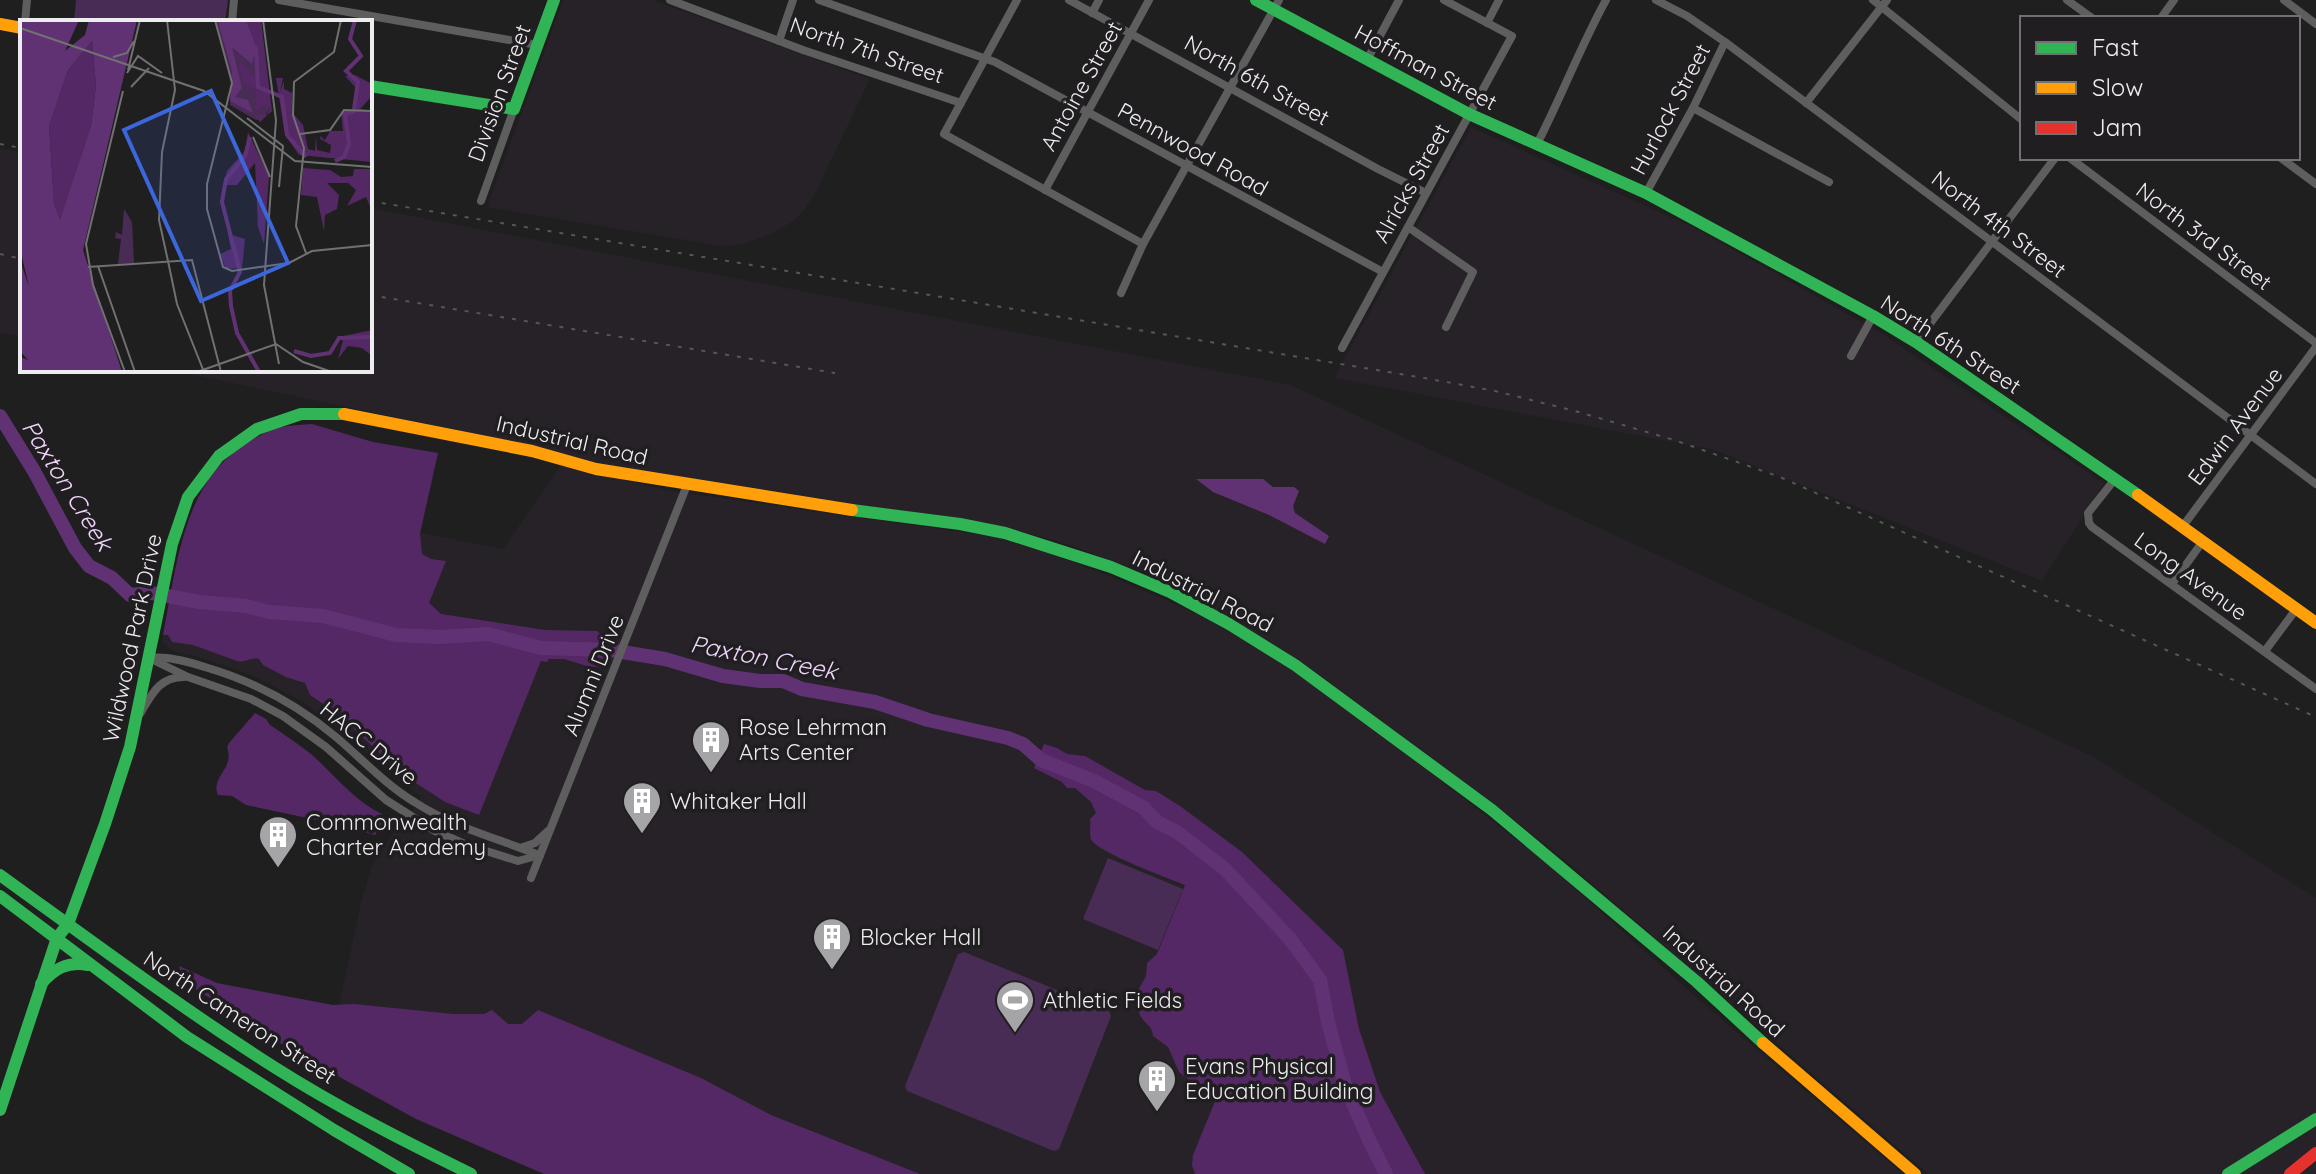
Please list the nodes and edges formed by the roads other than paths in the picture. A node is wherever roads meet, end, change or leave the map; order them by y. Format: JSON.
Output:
{"nodes":[{"id":1,"x":27,"y":0,"type":"edge"},
{"id":2,"x":234,"y":0,"type":"edge"},
{"id":3,"x":279,"y":0,"type":"edge"},
{"id":4,"x":554,"y":0,"type":"edge"},
{"id":5,"x":670,"y":0,"type":"edge"},
{"id":6,"x":793,"y":0,"type":"edge"},
{"id":7,"x":819,"y":0,"type":"edge"},
{"id":8,"x":1017,"y":0,"type":"edge"},
{"id":9,"x":1069,"y":0,"type":"edge"},
{"id":10,"x":1099,"y":0,"type":"edge"},
{"id":11,"x":1149,"y":0,"type":"edge"},
{"id":12,"x":1256,"y":0,"type":"edge"},
{"id":13,"x":1399,"y":0,"type":"edge"},
{"id":14,"x":1444,"y":0,"type":"edge"},
{"id":15,"x":1499,"y":0,"type":"edge"},
{"id":16,"x":1606,"y":0,"type":"edge"},
{"id":17,"x":1656,"y":0,"type":"edge"},
{"id":18,"x":1873,"y":0,"type":"edge"},
{"id":19,"x":2067,"y":0,"type":"edge"},
{"id":20,"x":2284,"y":0,"type":"edge"},
{"id":21,"x":1885,"y":4,"type":"edge"},
{"id":22,"x":1276,"y":5,"type":"edge"},
{"id":23,"x":1092,"y":13,"type":"junction"},
{"id":24,"x":2089,"y":16,"type":"edge"},
{"id":25,"x":25,"y":20,"type":"edge"},
{"id":26,"x":232,"y":20,"type":"edge"},
{"id":27,"x":1487,"y":23,"type":"junction"},
{"id":28,"x":0,"y":24,"type":"edge"},
{"id":29,"x":2316,"y":24,"type":"edge"},
{"id":30,"x":20,"y":28,"type":"edge"},
{"id":31,"x":1131,"y":34,"type":"junction"},
{"id":32,"x":779,"y":41,"type":"junction"},
{"id":33,"x":1725,"y":42,"type":"junction"},
{"id":34,"x":538,"y":45,"type":"junction"},
{"id":35,"x":985,"y":58,"type":"junction"},
{"id":36,"x":1368,"y":58,"type":"junction"},
{"id":37,"x":372,"y":86,"type":"edge"},
{"id":38,"x":1230,"y":88,"type":"junction"},
{"id":39,"x":961,"y":103,"type":"junction"},
{"id":40,"x":1806,"y":103,"type":"junction"},
{"id":41,"x":1693,"y":108,"type":"junction"},
{"id":42,"x":514,"y":109,"type":"junction"},
{"id":43,"x":1087,"y":112,"type":"junction"},
{"id":44,"x":1469,"y":114,"type":"junction"},
{"id":45,"x":2020,"y":118,"type":"edge"},
{"id":46,"x":1536,"y":146,"type":"junction"},
{"id":47,"x":2053,"y":160,"type":"edge"},
{"id":48,"x":2073,"y":160,"type":"edge"},
{"id":49,"x":2284,"y":160,"type":"edge"},
{"id":50,"x":1186,"y":167,"type":"junction"},
{"id":51,"x":1829,"y":182,"type":"dead end"},
{"id":52,"x":2316,"y":184,"type":"edge"},
{"id":53,"x":1045,"y":190,"type":"junction"},
{"id":54,"x":1426,"y":193,"type":"junction"},
{"id":55,"x":1646,"y":193,"type":"junction"},
{"id":56,"x":481,"y":201,"type":"dead end"},
{"id":57,"x":1408,"y":227,"type":"junction"},
{"id":58,"x":1992,"y":241,"type":"junction"},
{"id":59,"x":1143,"y":244,"type":"junction"},
{"id":60,"x":1383,"y":272,"type":"junction"},
{"id":61,"x":1121,"y":293,"type":"dead end"},
{"id":62,"x":1873,"y":316,"type":"junction"},
{"id":63,"x":1446,"y":327,"type":"dead end"},
{"id":64,"x":1916,"y":342,"type":"junction"},
{"id":65,"x":2316,"y":345,"type":"edge"},
{"id":66,"x":1342,"y":348,"type":"dead end"},
{"id":67,"x":1851,"y":356,"type":"dead end"},
{"id":68,"x":301,"y":414,"type":"joint"},
{"id":69,"x":2251,"y":435,"type":"junction"},
{"id":70,"x":2115,"y":479,"type":"junction"},
{"id":71,"x":2316,"y":484,"type":"edge"},
{"id":72,"x":687,"y":485,"type":"junction"},
{"id":73,"x":2183,"y":526,"type":"junction"},
{"id":74,"x":2203,"y":541,"type":"junction"},
{"id":75,"x":2172,"y":584,"type":"junction"},
{"id":76,"x":2297,"y":608,"type":"junction"},
{"id":77,"x":2316,"y":623,"type":"edge"},
{"id":78,"x":2265,"y":651,"type":"junction"},
{"id":79,"x":149,"y":658,"type":"junction"},
{"id":80,"x":188,"y":677,"type":"junction"},
{"id":81,"x":2316,"y":689,"type":"edge"},
{"id":82,"x":136,"y":722,"type":"junction"},
{"id":83,"x":551,"y":827,"type":"junction"},
{"id":84,"x":522,"y":848,"type":"junction"},
{"id":85,"x":540,"y":855,"type":"junction"},
{"id":86,"x":518,"y":861,"type":"junction"},
{"id":87,"x":0,"y":875,"type":"edge"},
{"id":88,"x":0,"y":896,"type":"edge"},
{"id":89,"x":68,"y":924,"type":"junction"},
{"id":90,"x":57,"y":938,"type":"junction"},
{"id":91,"x":90,"y":965,"type":"junction"},
{"id":92,"x":41,"y":984,"type":"junction"},
{"id":93,"x":0,"y":1110,"type":"edge"},
{"id":94,"x":2316,"y":1119,"type":"edge"},
{"id":95,"x":2316,"y":1153,"type":"edge"},
{"id":96,"x":409,"y":1174,"type":"edge"},
{"id":97,"x":471,"y":1174,"type":"edge"},
{"id":98,"x":1915,"y":1174,"type":"edge"},
{"id":99,"x":2228,"y":1174,"type":"edge"},
{"id":100,"x":2290,"y":1174,"type":"edge"}],
"edges":[{"from":1,"to":25,"type":"street"},
{"from":2,"to":26,"type":"street"},
{"from":3,"to":34,"type":"street"},
{"from":4,"to":34,"type":"main road","name":"Division Street"},
{"from":5,"to":32,"type":"street","name":"North 7th Street"},
{"from":6,"to":32,"type":"street"},
{"from":7,"to":35,"type":"street","name":"Pennwood Road"},
{"from":8,"to":35,"type":"street"},
{"from":9,"to":23,"type":"street","name":"North 6th Street"},
{"from":10,"to":23,"type":"street"},
{"from":11,"to":31,"type":"street","name":"Antoine Street"},
{"from":12,"to":22,"type":"main road","name":"Hoffman Street"},
{"from":13,"to":36,"type":"street"},
{"from":14,"to":27,"type":"street"},
{"from":15,"to":27,"type":"street"},
{"from":16,"to":46,"type":"street"},
{"from":17,"to":33,"type":"street","name":"North 4th Street"},
{"from":18,"to":21,"type":"street"},
{"from":19,"to":24,"type":"street"},
{"from":20,"to":29,"type":"street"},
{"from":21,"to":40,"type":"street"},
{"from":21,"to":45,"type":"street"},
{"from":22,"to":36,"type":"main road","name":"Hoffman Street"},
{"from":22,"to":38,"type":"street"},
{"from":23,"to":31,"type":"street","name":"North 6th Street"},
{"from":27,"to":44,"type":"street","name":"Alricks Street"},
{"from":28,"to":30,"type":"main road"},
{"from":31,"to":38,"type":"street","name":"North 6th Street"},
{"from":31,"to":43,"type":"street","name":"Antoine Street"},
{"from":32,"to":39,"type":"street","name":"North 7th Street"},
{"from":33,"to":40,"type":"street","name":"North 4th Street"},
{"from":33,"to":41,"type":"street","name":"Hurlock Street"},
{"from":34,"to":42,"type":"main road","name":"Division Street"},
{"from":35,"to":39,"type":"street"},
{"from":35,"to":43,"type":"street","name":"Pennwood Road"},
{"from":36,"to":44,"type":"main road","name":"Hoffman Street"},
{"from":37,"to":42,"type":"main road"},
{"from":38,"to":50,"type":"street"},
{"from":38,"to":54,"type":"street","name":"North 6th Street"},
{"from":39,"to":53,"type":"street"},
{"from":40,"to":58,"type":"street","name":"North 4th Street"},
{"from":41,"to":51,"type":"street"},
{"from":41,"to":55,"type":"street","name":"Hurlock Street"},
{"from":42,"to":56,"type":"street","name":"Division Street"},
{"from":43,"to":50,"type":"street","name":"Pennwood Road"},
{"from":43,"to":53,"type":"street","name":"Antoine Street"},
{"from":44,"to":46,"type":"main road","name":"Hoffman Street"},
{"from":44,"to":54,"type":"street","name":"Alricks Street"},
{"from":46,"to":55,"type":"main road","name":"North 6th Street"},
{"from":47,"to":58,"type":"street"},
{"from":48,"to":65,"type":"street","name":"North 3rd Street"},
{"from":49,"to":52,"type":"street"},
{"from":50,"to":59,"type":"street"},
{"from":50,"to":60,"type":"street","name":"Pennwood Road"},
{"from":53,"to":59,"type":"street"},
{"from":54,"to":57,"type":"street","name":"Alricks Street"},
{"from":55,"to":62,"type":"main road","name":"North 6th Street"},
{"from":57,"to":60,"type":"street","name":"Alricks Street"},
{"from":57,"to":63,"type":"street"},
{"from":58,"to":64,"type":"street"},
{"from":58,"to":69,"type":"street","name":"North 4th Street"},
{"from":59,"to":61,"type":"street"},
{"from":60,"to":66,"type":"street","name":"Alricks Street"},
{"from":62,"to":64,"type":"main road","name":"North 6th Street"},
{"from":62,"to":67,"type":"street"},
{"from":64,"to":70,"type":"main road","name":"North 6th Street"},
{"from":65,"to":69,"type":"street","name":"Edwin Avenue"},
{"from":68,"to":72,"type":"main road","name":"Industrial Road"},
{"from":68,"to":79,"type":"main road","name":"Wildwood Park Drive"},
{"from":69,"to":71,"type":"street","name":"North 4th Street"},
{"from":69,"to":73,"type":"street","name":"Edwin Avenue"},
{"from":70,"to":73,"type":"main road","name":"North 6th Street"},
{"from":70,"to":75,"type":"street","name":"Long Avenue"},
{"from":72,"to":83,"type":"street","name":"Alumni Drive"},
{"from":72,"to":98,"type":"main road","name":"Industrial Road"},
{"from":73,"to":74,"type":"main road","name":"North 6th Street"},
{"from":74,"to":75,"type":"street"},
{"from":74,"to":76,"type":"main road","name":"North 6th Street"},
{"from":75,"to":78,"type":"street","name":"Long Avenue"},
{"from":76,"to":77,"type":"main road","name":"North 6th Street"},
{"from":76,"to":78,"type":"street"},
{"from":78,"to":81,"type":"street","name":"Long Avenue"},
{"from":79,"to":80,"type":"street","name":"HACC Drive"},
{"from":79,"to":82,"type":"main road","name":"Wildwood Park Drive"},
{"from":79,"to":84,"type":"street","name":"HACC Drive"},
{"from":80,"to":82,"type":"street"},
{"from":80,"to":86,"type":"street","name":"HACC Drive"},
{"from":82,"to":89,"type":"main road","name":"Wildwood Park Drive"},
{"from":83,"to":84,"type":"street"},
{"from":83,"to":85,"type":"street","name":"Alumni Drive"},
{"from":84,"to":85,"type":"street","name":"HACC Drive"},
{"from":85,"to":86,"type":"street"},
{"from":85,"to":86,"type":"street","name":"Alumni Drive"},
{"from":87,"to":89,"type":"main road","name":"North Cameron Street"},
{"from":88,"to":90,"type":"main road","name":"North Cameron Street"},
{"from":89,"to":90,"type":"main road","name":"Wildwood Park Drive"},
{"from":89,"to":97,"type":"main road","name":"North Cameron Street"},
{"from":90,"to":91,"type":"main road","name":"North Cameron Street"},
{"from":90,"to":92,"type":"main road","name":"Wildwood Park Drive"},
{"from":91,"to":92,"type":"main road"},
{"from":91,"to":96,"type":"main road","name":"North Cameron Street"},
{"from":92,"to":93,"type":"main road","name":"Wildwood Park Drive"},
{"from":94,"to":99,"type":"main road"},
{"from":95,"to":100,"type":"main road"}]}
